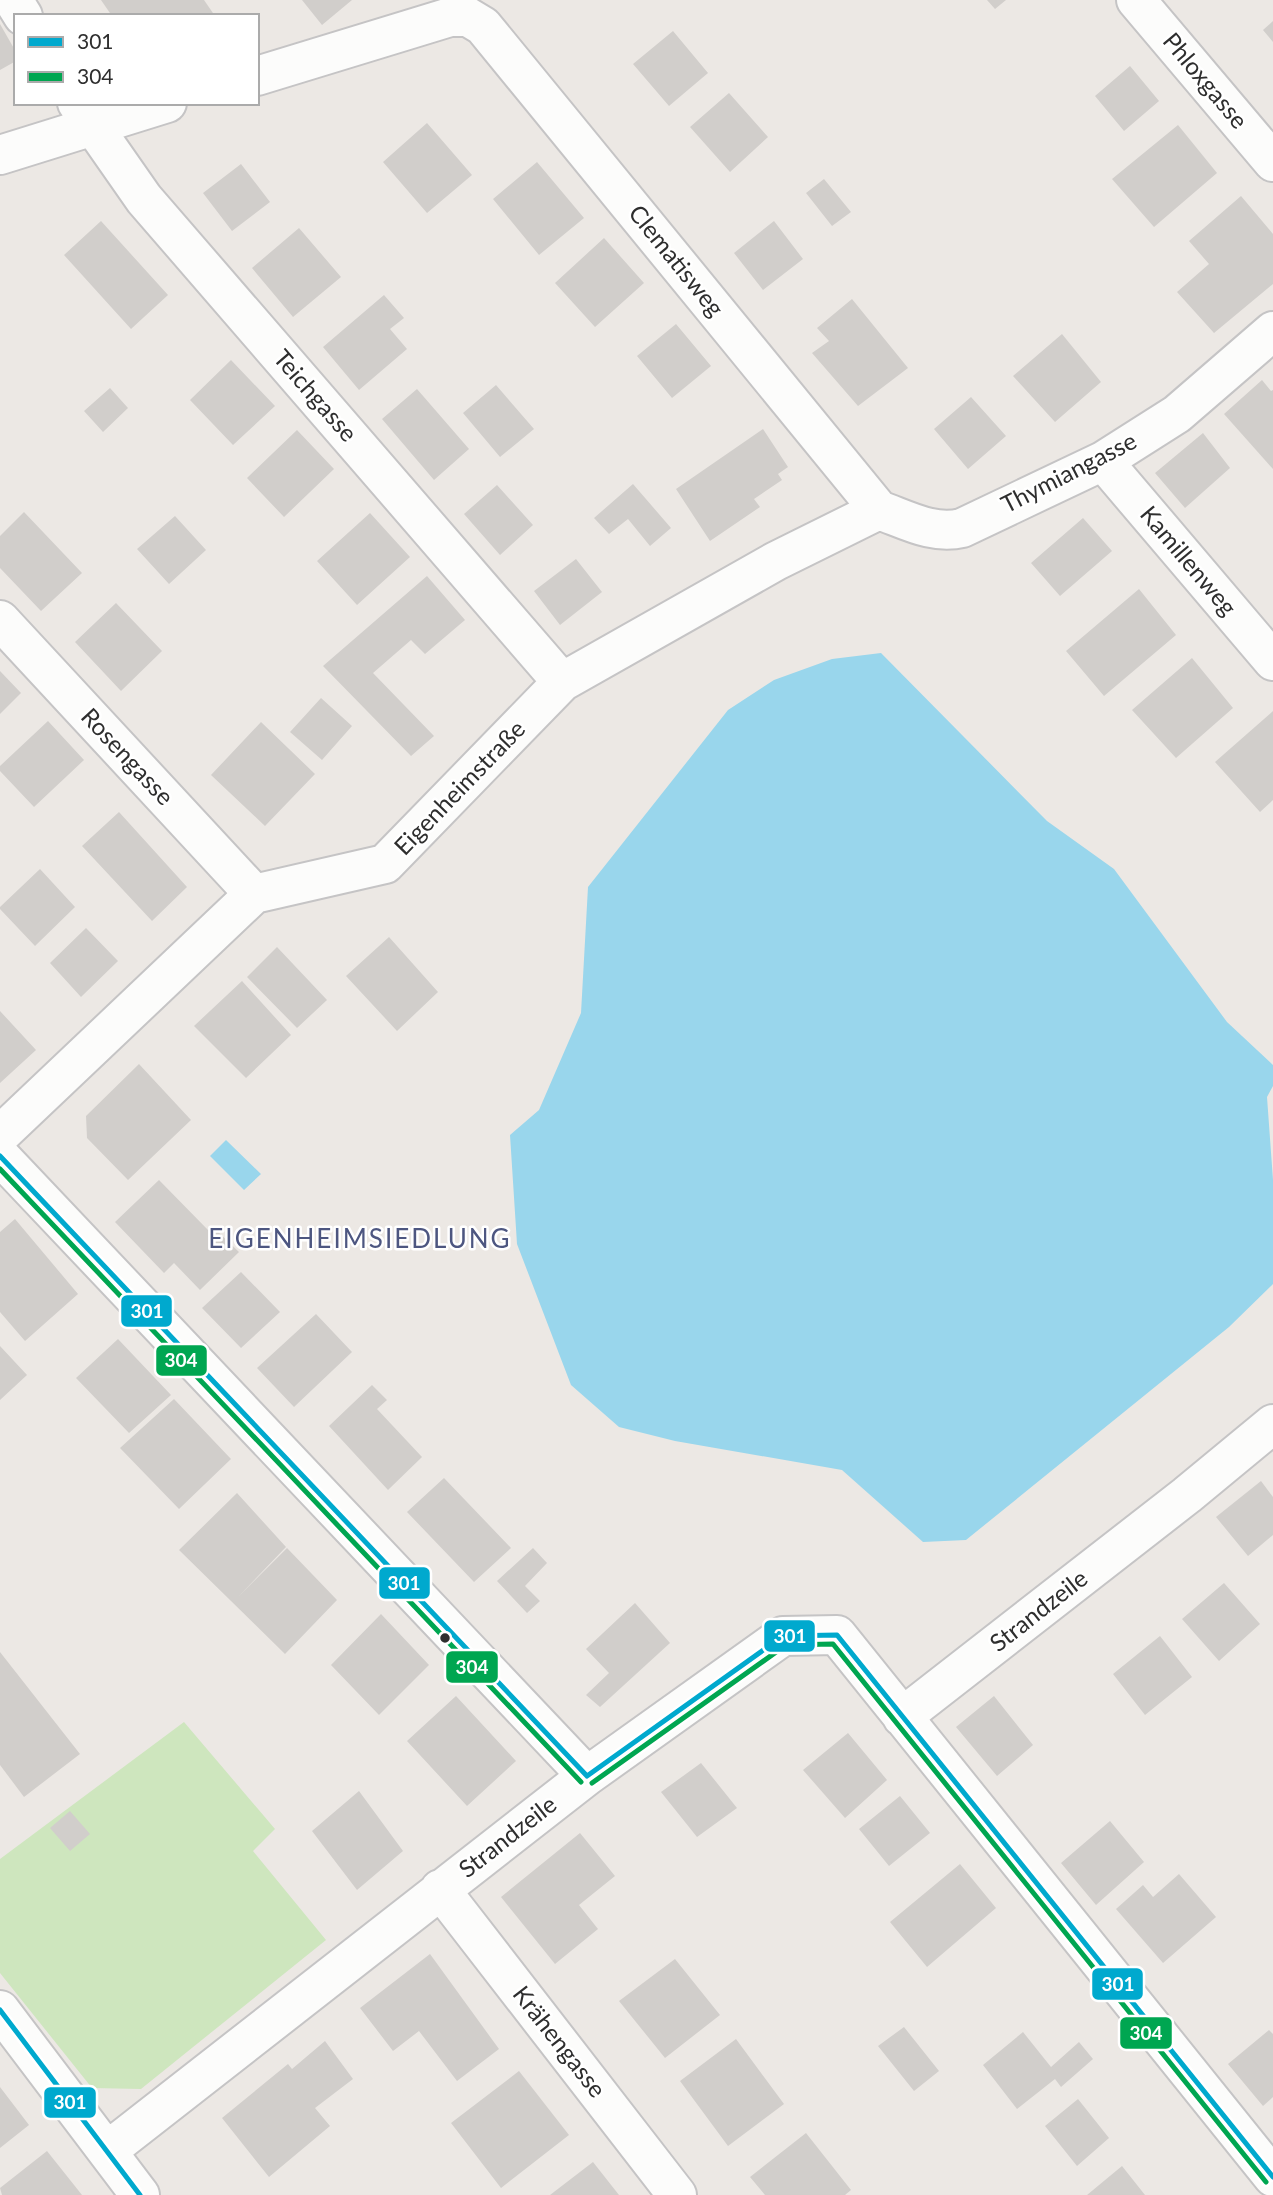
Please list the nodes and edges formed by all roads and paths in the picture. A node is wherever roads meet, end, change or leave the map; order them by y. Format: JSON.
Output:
{"nodes":[{"id":1,"x":1136,"y":0,"type":"edge"},
{"id":2,"x":259,"y":75,"type":"edge"},
{"id":3,"x":153,"y":105,"type":"edge"},
{"id":4,"x":84,"y":115,"type":"edge"},
{"id":5,"x":0,"y":155,"type":"edge"},
{"id":6,"x":1273,"y":162,"type":"edge"},
{"id":7,"x":1273,"y":331,"type":"edge"},
{"id":8,"x":1103,"y":461,"type":"junction"},
{"id":9,"x":879,"y":510,"type":"junction"},
{"id":10,"x":0,"y":621,"type":"edge"},
{"id":11,"x":1273,"y":661,"type":"edge"},
{"id":12,"x":562,"y":682,"type":"junction"},
{"id":13,"x":254,"y":894,"type":"junction"},
{"id":14,"x":0,"y":1135,"type":"edge"},
{"id":15,"x":0,"y":1156,"type":"edge"},
{"id":16,"x":1273,"y":1424,"type":"edge"},
{"id":17,"x":902,"y":1717,"type":"junction"},
{"id":18,"x":587,"y":1776,"type":"junction"},
{"id":19,"x":440,"y":1889,"type":"junction"},
{"id":20,"x":0,"y":2010,"type":"edge"},
{"id":21,"x":107,"y":2151,"type":"junction"},
{"id":22,"x":1273,"y":2177,"type":"edge"},
{"id":23,"x":1273,"y":2187,"type":"edge"},
{"id":24,"x":141,"y":2195,"type":"edge"},
{"id":25,"x":677,"y":2195,"type":"edge"},
{"id":26,"x":1265,"y":2195,"type":"edge"}],
"edges":[{"from":1,"to":6,"type":"street","name":"Phloxgasse"},
{"from":2,"to":9,"type":"street","name":"Clematisweg"},
{"from":3,"to":4,"type":"street"},
{"from":4,"to":5,"type":"street"},
{"from":4,"to":12,"type":"street","name":"Teichgasse"},
{"from":7,"to":8,"type":"street","name":"Thymiangasse"},
{"from":8,"to":9,"type":"street","name":"Thymiangasse"},
{"from":8,"to":11,"type":"street","name":"Kamillenweg"},
{"from":9,"to":12,"type":"street","name":"Eigenheimstraße"},
{"from":10,"to":13,"type":"street","name":"Rosengasse"},
{"from":12,"to":13,"type":"street","name":"Eigenheimstraße"},
{"from":13,"to":14,"type":"street"},
{"from":15,"to":18,"type":"street"},
{"from":16,"to":17,"type":"street","name":"Strandzeile"},
{"from":17,"to":18,"type":"street","name":"Strandzeile"},
{"from":17,"to":22,"type":"street"},
{"from":18,"to":19,"type":"street","name":"Strandzeile"},
{"from":19,"to":21,"type":"street","name":"Strandzeile"},
{"from":19,"to":25,"type":"street","name":"Krähengasse"},
{"from":20,"to":21,"type":"street"},
{"from":21,"to":24,"type":"street"},
{"from":23,"to":26,"type":"street"}]}
